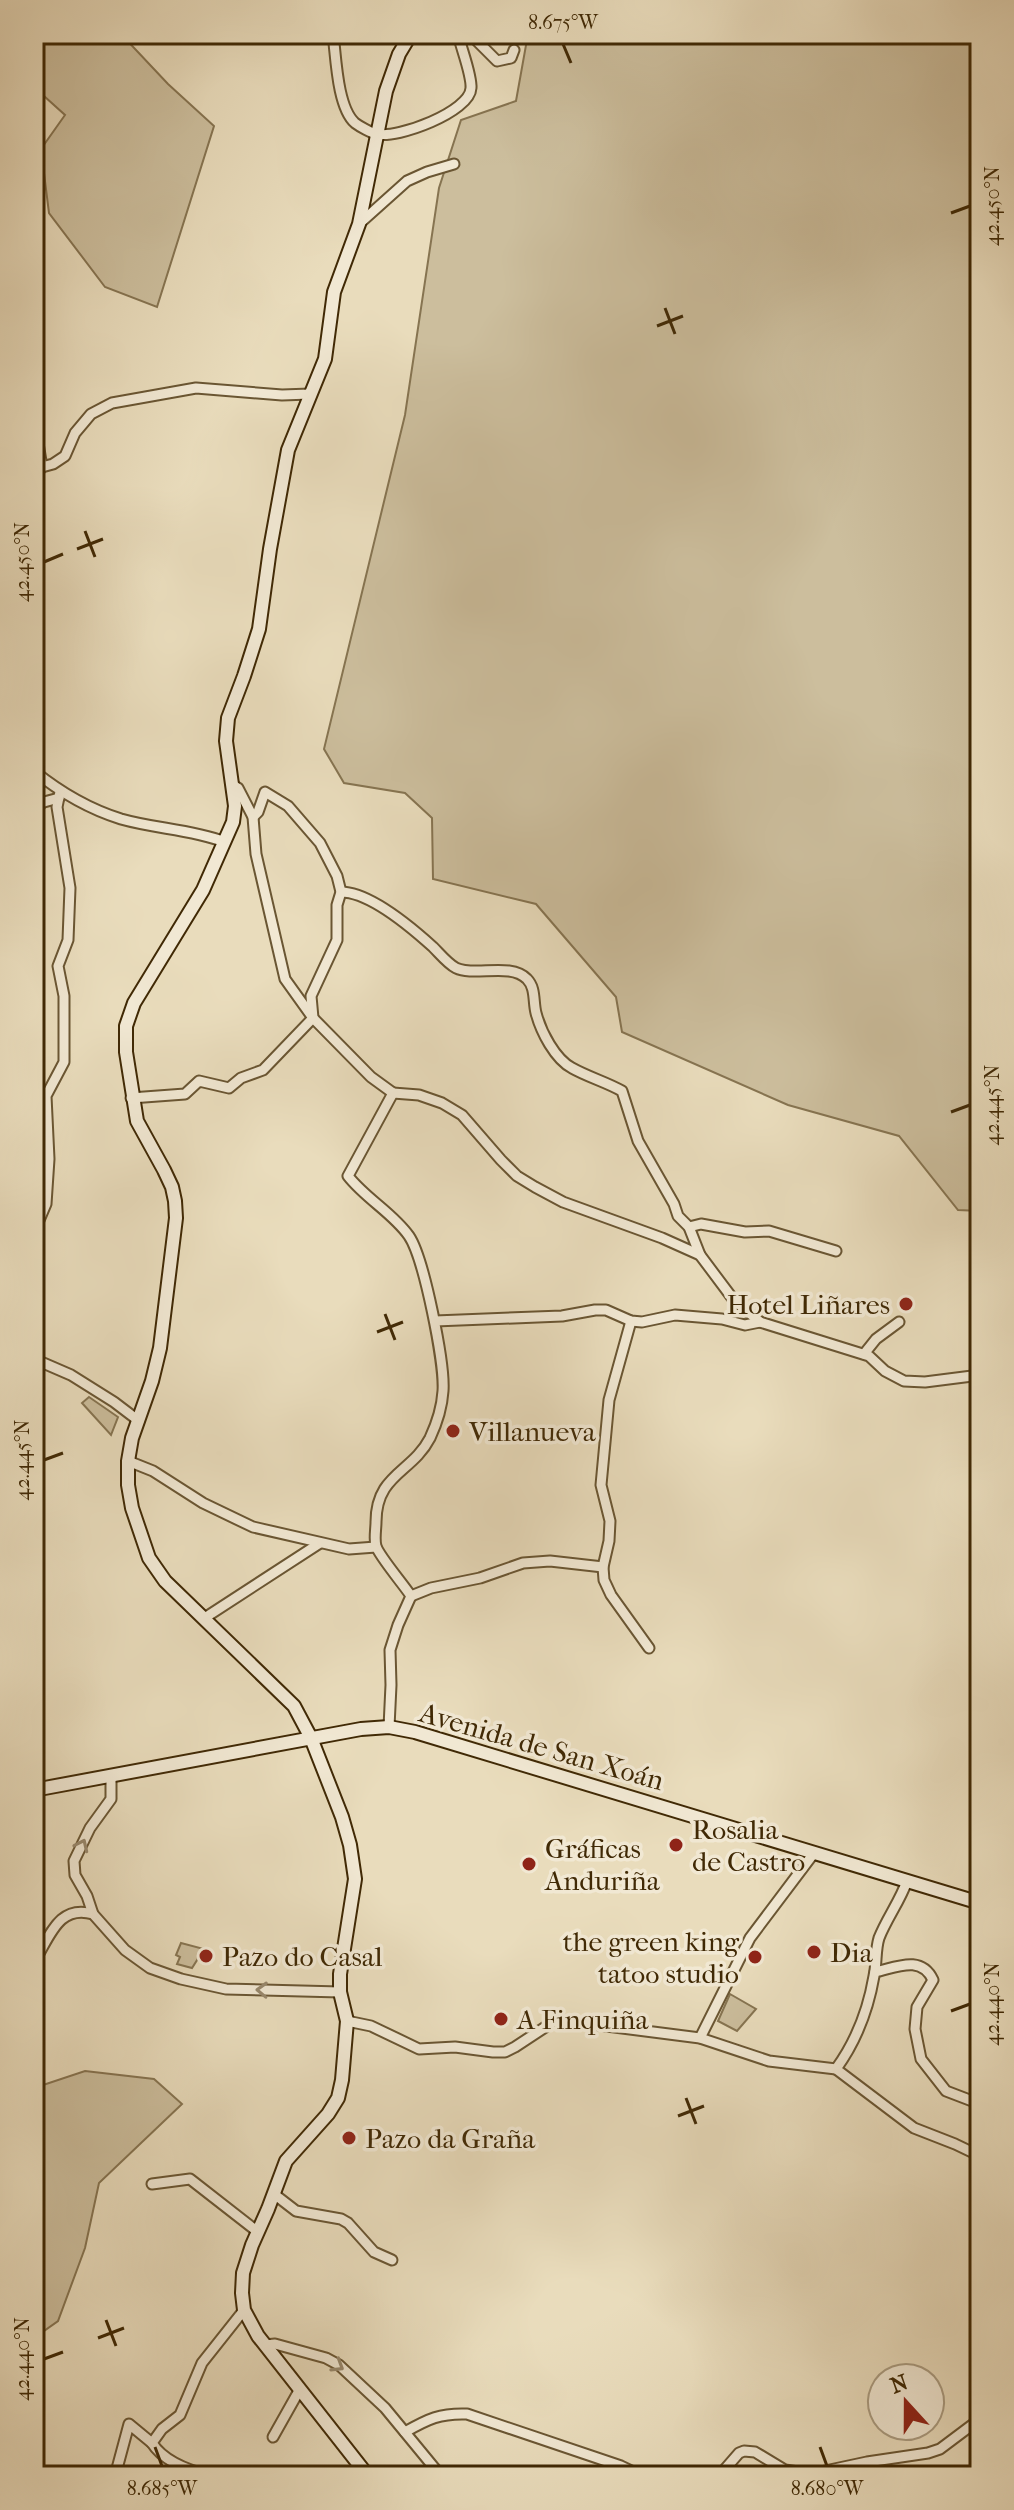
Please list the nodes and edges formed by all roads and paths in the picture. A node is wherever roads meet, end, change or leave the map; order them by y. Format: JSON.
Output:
{"nodes":[{"id":1,"x":333,"y":34,"type":"edge"},
{"id":2,"x":411,"y":34,"type":"edge"},
{"id":3,"x":476,"y":37,"type":"edge"},
{"id":4,"x":459,"y":38,"type":"edge"},
{"id":5,"x":514,"y":50,"type":"dead end"},
{"id":6,"x":377,"y":134,"type":"junction"},
{"id":7,"x":454,"y":164,"type":"dead end"},
{"id":8,"x":359,"y":224,"type":"junction"},
{"id":9,"x":310,"y":394,"type":"junction"},
{"id":10,"x":34,"y":419,"type":"edge"},
{"id":11,"x":42,"y":467,"type":"junction"},
{"id":12,"x":34,"y":477,"type":"edge"},
{"id":13,"x":34,"y":771,"type":"edge"},
{"id":14,"x":233,"y":785,"type":"junction"},
{"id":15,"x":59,"y":795,"type":"junction"},
{"id":16,"x":34,"y":808,"type":"edge"},
{"id":17,"x":253,"y":817,"type":"junction"},
{"id":18,"x":225,"y":842,"type":"junction"},
{"id":19,"x":341,"y":892,"type":"junction"},
{"id":20,"x":313,"y":1018,"type":"junction"},
{"id":21,"x":393,"y":1093,"type":"junction"},
{"id":22,"x":131,"y":1098,"type":"junction"},
{"id":23,"x":689,"y":1227,"type":"junction"},
{"id":24,"x":34,"y":1232,"type":"edge"},
{"id":25,"x":836,"y":1251,"type":"dead end"},
{"id":26,"x":700,"y":1255,"type":"junction"},
{"id":27,"x":435,"y":1321,"type":"junction"},
{"id":28,"x":631,"y":1321,"type":"junction"},
{"id":29,"x":760,"y":1322,"type":"junction"},
{"id":30,"x":899,"y":1322,"type":"dead end"},
{"id":31,"x":864,"y":1354,"type":"junction"},
{"id":32,"x":34,"y":1359,"type":"edge"},
{"id":33,"x":980,"y":1375,"type":"edge"},
{"id":34,"x":139,"y":1421,"type":"junction"},
{"id":35,"x":128,"y":1461,"type":"junction"},
{"id":36,"x":320,"y":1543,"type":"junction"},
{"id":37,"x":376,"y":1547,"type":"junction"},
{"id":38,"x":603,"y":1567,"type":"junction"},
{"id":39,"x":411,"y":1596,"type":"junction"},
{"id":40,"x":203,"y":1619,"type":"junction"},
{"id":41,"x":649,"y":1648,"type":"dead end"},
{"id":42,"x":389,"y":1727,"type":"junction"},
{"id":43,"x":311,"y":1738,"type":"junction"},
{"id":44,"x":111,"y":1777,"type":"junction"},
{"id":45,"x":34,"y":1790,"type":"edge"},
{"id":46,"x":814,"y":1853,"type":"junction"},
{"id":47,"x":907,"y":1881,"type":"junction"},
{"id":48,"x":980,"y":1903,"type":"edge"},
{"id":49,"x":93,"y":1914,"type":"junction"},
{"id":50,"x":34,"y":1962,"type":"edge"},
{"id":51,"x":875,"y":1972,"type":"junction"},
{"id":52,"x":340,"y":1992,"type":"junction"},
{"id":53,"x":347,"y":2021,"type":"junction"},
{"id":54,"x":700,"y":2038,"type":"junction"},
{"id":55,"x":836,"y":2069,"type":"junction"},
{"id":56,"x":980,"y":2104,"type":"edge"},
{"id":57,"x":980,"y":2156,"type":"edge"},
{"id":58,"x":152,"y":2184,"type":"dead end"},
{"id":59,"x":274,"y":2194,"type":"junction"},
{"id":60,"x":258,"y":2232,"type":"junction"},
{"id":61,"x":392,"y":2260,"type":"dead end"},
{"id":62,"x":244,"y":2310,"type":"junction"},
{"id":63,"x":265,"y":2345,"type":"junction"},
{"id":64,"x":300,"y":2389,"type":"junction"},
{"id":65,"x":980,"y":2419,"type":"edge"},
{"id":66,"x":405,"y":2432,"type":"junction"},
{"id":67,"x":273,"y":2437,"type":"dead end"},
{"id":68,"x":152,"y":2443,"type":"junction"},
{"id":69,"x":362,"y":2474,"type":"edge"},
{"id":70,"x":115,"y":2476,"type":"edge"},
{"id":71,"x":211,"y":2476,"type":"edge"},
{"id":72,"x":441,"y":2476,"type":"edge"},
{"id":73,"x":642,"y":2476,"type":"edge"},
{"id":74,"x":719,"y":2476,"type":"edge"}],
"edges":[{"from":1,"to":6,"type":"street"},
{"from":2,"to":6,"type":"street"},
{"from":3,"to":4,"type":"street"},
{"from":3,"to":5,"type":"street"},
{"from":4,"to":6,"type":"street"},
{"from":6,"to":8,"type":"street"},
{"from":7,"to":8,"type":"street"},
{"from":8,"to":9,"type":"street"},
{"from":9,"to":11,"type":"street"},
{"from":9,"to":14,"type":"street"},
{"from":10,"to":11,"type":"street"},
{"from":11,"to":12,"type":"street"},
{"from":13,"to":15,"type":"street"},
{"from":14,"to":17,"type":"street"},
{"from":14,"to":18,"type":"street"},
{"from":15,"to":16,"type":"street"},
{"from":15,"to":18,"type":"street"},
{"from":15,"to":24,"type":"street"},
{"from":17,"to":19,"type":"street"},
{"from":17,"to":20,"type":"street"},
{"from":18,"to":22,"type":"street"},
{"from":19,"to":20,"type":"street"},
{"from":19,"to":23,"type":"street"},
{"from":20,"to":21,"type":"street"},
{"from":20,"to":22,"type":"street"},
{"from":21,"to":26,"type":"street"},
{"from":21,"to":27,"type":"street"},
{"from":22,"to":34,"type":"street"},
{"from":23,"to":25,"type":"street"},
{"from":23,"to":26,"type":"street"},
{"from":26,"to":29,"type":"street"},
{"from":27,"to":28,"type":"street"},
{"from":27,"to":37,"type":"street"},
{"from":28,"to":29,"type":"street"},
{"from":28,"to":38,"type":"street"},
{"from":29,"to":31,"type":"street"},
{"from":30,"to":31,"type":"street"},
{"from":31,"to":33,"type":"street"},
{"from":32,"to":34,"type":"street"},
{"from":34,"to":35,"type":"street"},
{"from":35,"to":36,"type":"street"},
{"from":35,"to":40,"type":"street"},
{"from":36,"to":37,"type":"street"},
{"from":36,"to":40,"type":"street"},
{"from":37,"to":39,"type":"street"},
{"from":38,"to":39,"type":"street"},
{"from":38,"to":41,"type":"street"},
{"from":39,"to":42,"type":"street"},
{"from":40,"to":43,"type":"street"},
{"from":42,"to":43,"type":"street","name":"Avenida de San Xoán"},
{"from":42,"to":46,"type":"street","name":"Avenida de San Xoán"},
{"from":43,"to":44,"type":"street","name":"Avenida de San Xoán"},
{"from":43,"to":52,"type":"street"},
{"from":44,"to":45,"type":"street","name":"Avenida de San Xoán"},
{"from":49,"to":44,"type":"street","one_way":true},
{"from":46,"to":47,"type":"street","name":"Avenida de San Xoán"},
{"from":46,"to":54,"type":"street"},
{"from":47,"to":48,"type":"street","name":"Avenida de San Xoán"},
{"from":47,"to":51,"type":"street"},
{"from":49,"to":50,"type":"street"},
{"from":52,"to":49,"type":"street","one_way":true},
{"from":51,"to":55,"type":"street"},
{"from":51,"to":56,"type":"street"},
{"from":52,"to":53,"type":"street"},
{"from":53,"to":54,"type":"street"},
{"from":53,"to":59,"type":"street"},
{"from":54,"to":55,"type":"street"},
{"from":55,"to":57,"type":"street"},
{"from":58,"to":60,"type":"street"},
{"from":59,"to":60,"type":"street"},
{"from":59,"to":61,"type":"street"},
{"from":60,"to":62,"type":"street"},
{"from":62,"to":63,"type":"street"},
{"from":62,"to":68,"type":"street"},
{"from":63,"to":64,"type":"street"},
{"from":63,"to":66,"type":"street","one_way":true},
{"from":64,"to":67,"type":"street"},
{"from":64,"to":69,"type":"street"},
{"from":65,"to":74,"type":"street"},
{"from":66,"to":72,"type":"street"},
{"from":66,"to":73,"type":"street"},
{"from":68,"to":70,"type":"street"},
{"from":68,"to":71,"type":"street"}]}
